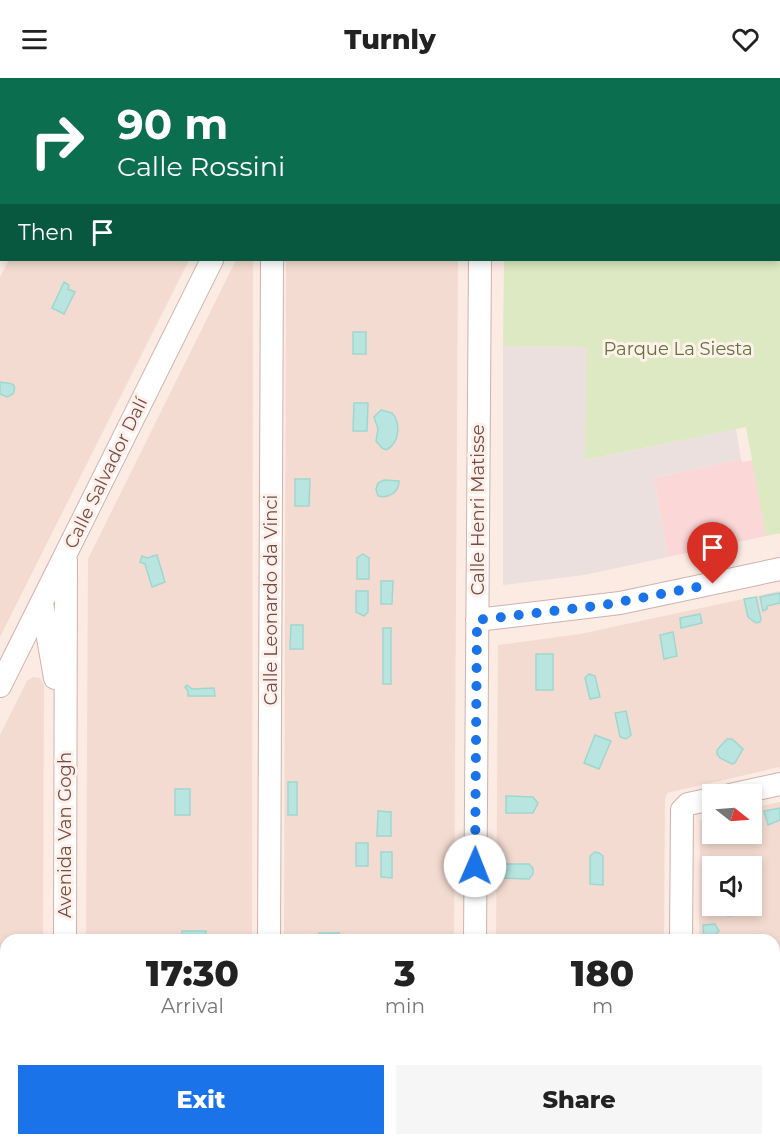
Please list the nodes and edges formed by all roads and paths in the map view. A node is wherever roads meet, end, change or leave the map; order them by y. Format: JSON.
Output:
{"nodes":[{"id":1,"x":212,"y":261,"type":"edge"},
{"id":2,"x":272,"y":261,"type":"edge"},
{"id":3,"x":480,"y":261,"type":"edge"},
{"id":4,"x":66,"y":554,"type":"junction"},
{"id":5,"x":780,"y":569,"type":"edge"},
{"id":6,"x":42,"y":603,"type":"junction"},
{"id":7,"x":477,"y":620,"type":"junction"},
{"id":8,"x":66,"y":638,"type":"junction"},
{"id":9,"x":0,"y":686,"type":"edge"},
{"id":10,"x":65,"y":729,"type":"junction"},
{"id":11,"x":780,"y":784,"type":"edge"},
{"id":12,"x":762,"y":788,"type":"edge"},
{"id":13,"x":702,"y":801,"type":"edge"},
{"id":14,"x":65,"y":934,"type":"edge"},
{"id":15,"x":269,"y":934,"type":"edge"},
{"id":16,"x":475,"y":934,"type":"edge"},
{"id":17,"x":681,"y":934,"type":"edge"}],
"edges":[{"from":1,"to":4,"type":"street","name":"Calle Salvador Dalí"},
{"from":2,"to":15,"type":"street","name":"Calle Leonardo da Vinci"},
{"from":3,"to":7,"type":"street","name":"Calle Henri Matisse"},
{"from":4,"to":6,"type":"street","name":"Calle Salvador Dalí"},
{"from":4,"to":8,"type":"street","name":"Avenida Van Gogh"},
{"from":5,"to":7,"type":"street"},
{"from":6,"to":8,"type":"street"},
{"from":6,"to":9,"type":"street","name":"Calle Salvador Dalí"},
{"from":6,"to":10,"type":"street","name":"Avenida Van Gogh"},
{"from":7,"to":16,"type":"street","name":"Calle Henri Matisse"},
{"from":8,"to":10,"type":"street","name":"Avenida Van Gogh"},
{"from":10,"to":14,"type":"street","name":"Avenida Van Gogh"},
{"from":11,"to":12,"type":"street"},
{"from":13,"to":17,"type":"street"}]}
